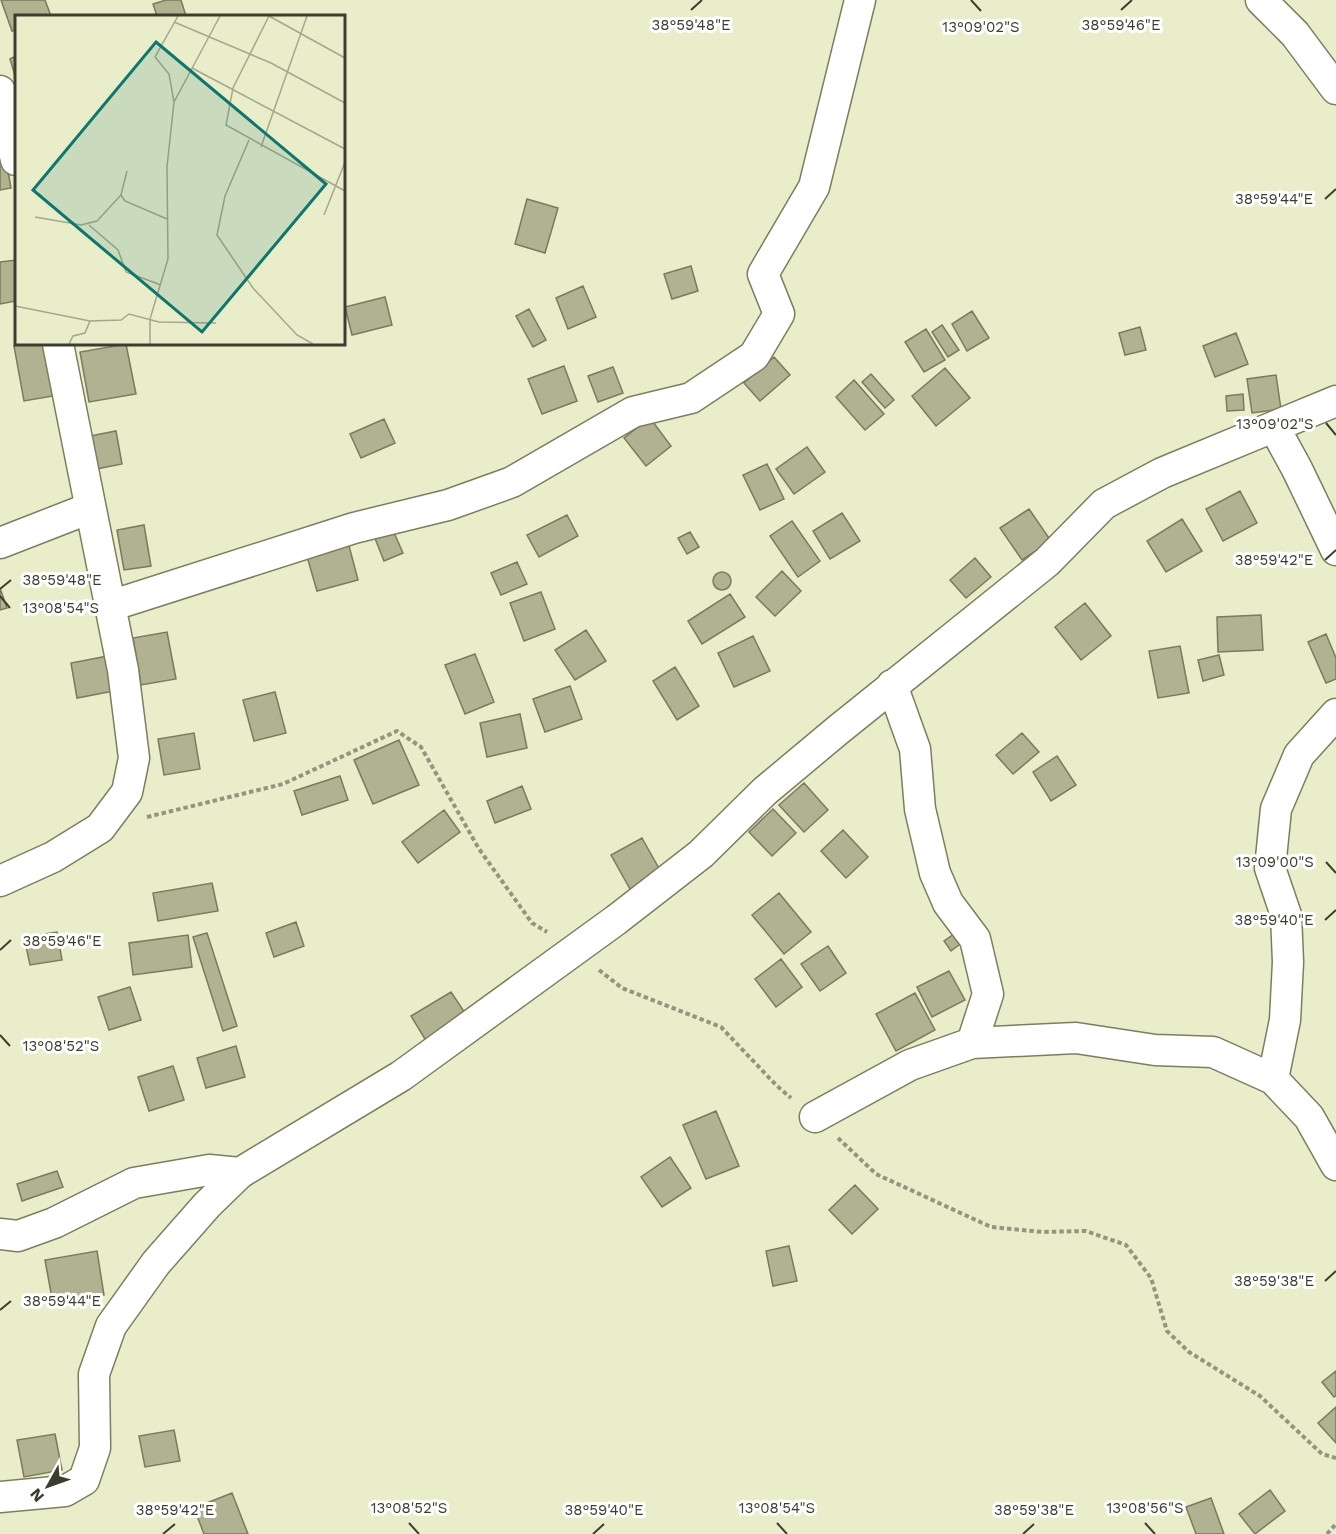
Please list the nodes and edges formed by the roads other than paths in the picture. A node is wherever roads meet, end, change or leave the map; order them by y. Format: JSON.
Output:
{"nodes":[{"id":1,"x":860,"y":0,"type":"edge"},
{"id":2,"x":1261,"y":0,"type":"edge"},
{"id":3,"x":1336,"y":89,"type":"edge"},
{"id":4,"x":0,"y":91,"type":"edge"},
{"id":5,"x":15,"y":156,"type":"edge"},
{"id":6,"x":58,"y":345,"type":"edge"},
{"id":7,"x":1336,"y":401,"type":"edge"},
{"id":8,"x":1274,"y":427,"type":"junction"},
{"id":9,"x":90,"y":508,"type":"junction"},
{"id":10,"x":0,"y":543,"type":"edge"},
{"id":11,"x":1336,"y":550,"type":"edge"},
{"id":12,"x":110,"y":606,"type":"junction"},
{"id":13,"x":892,"y":685,"type":"junction"},
{"id":14,"x":1336,"y":714,"type":"edge"},
{"id":15,"x":0,"y":881,"type":"edge"},
{"id":16,"x":972,"y":1043,"type":"junction"},
{"id":17,"x":1273,"y":1079,"type":"junction"},
{"id":18,"x":814,"y":1117,"type":"road end"},
{"id":19,"x":1336,"y":1165,"type":"edge"},
{"id":20,"x":240,"y":1173,"type":"junction"},
{"id":21,"x":0,"y":1234,"type":"edge"},
{"id":22,"x":0,"y":1497,"type":"edge"}],
"edges":[{"from":1,"to":12,"type":"street"},
{"from":2,"to":3,"type":"street"},
{"from":4,"to":5,"type":"street"},
{"from":6,"to":9,"type":"street"},
{"from":7,"to":8,"type":"street"},
{"from":8,"to":11,"type":"street"},
{"from":8,"to":13,"type":"street"},
{"from":9,"to":10,"type":"street"},
{"from":9,"to":12,"type":"street"},
{"from":12,"to":15,"type":"street"},
{"from":13,"to":16,"type":"street"},
{"from":13,"to":20,"type":"street"},
{"from":14,"to":17,"type":"street"},
{"from":16,"to":17,"type":"street"},
{"from":16,"to":18,"type":"street"},
{"from":17,"to":19,"type":"street"},
{"from":20,"to":21,"type":"street"},
{"from":20,"to":22,"type":"street"}]}
